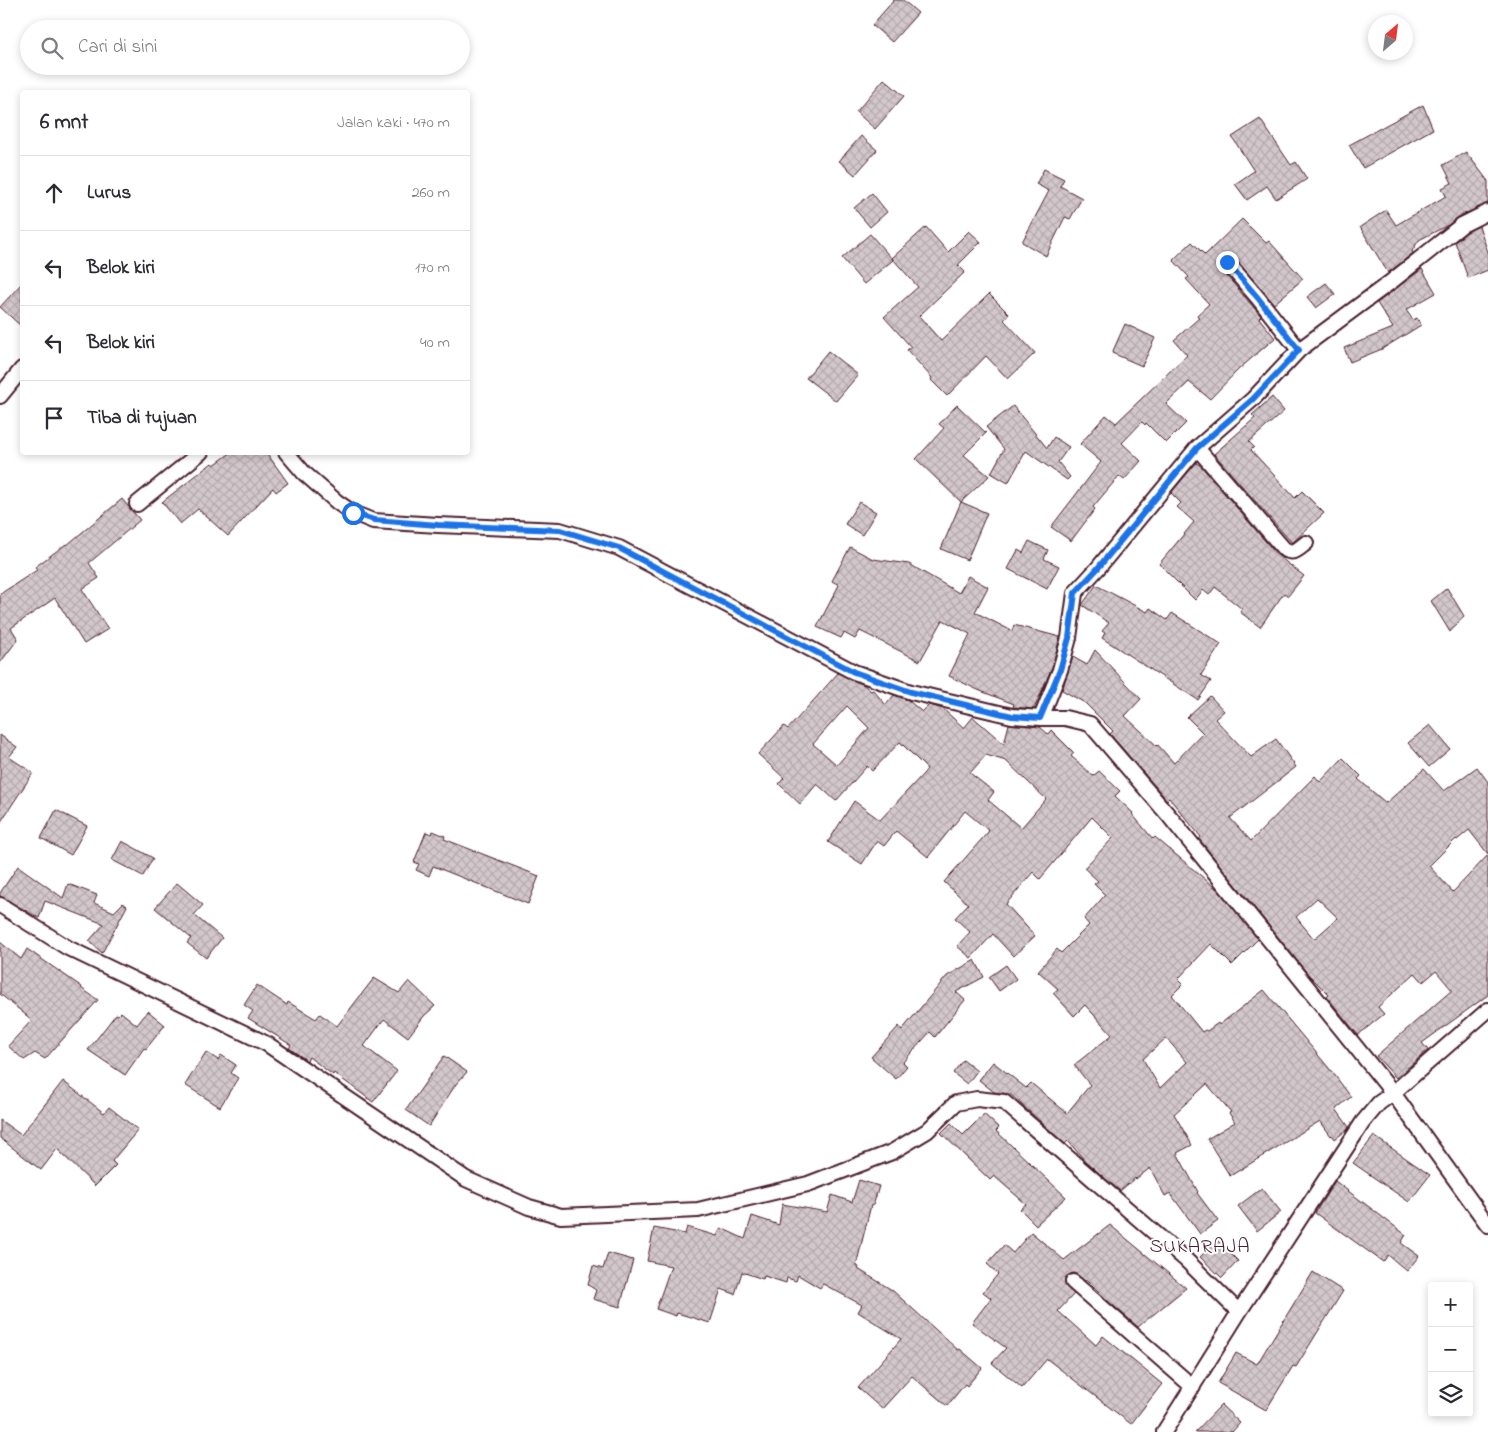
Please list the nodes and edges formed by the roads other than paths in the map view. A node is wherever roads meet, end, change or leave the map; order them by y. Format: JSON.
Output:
{"nodes":[{"id":1,"x":1488,"y":212,"type":"edge"},
{"id":2,"x":1227,"y":262,"type":"dead end"},
{"id":3,"x":1299,"y":350,"type":"junction"},
{"id":4,"x":20,"y":371,"type":"edge"},
{"id":5,"x":0,"y":396,"type":"edge"},
{"id":6,"x":1197,"y":448,"type":"junction"},
{"id":7,"x":197,"y":455,"type":"edge"},
{"id":8,"x":289,"y":455,"type":"edge"},
{"id":9,"x":137,"y":504,"type":"dead end"},
{"id":10,"x":1306,"y":543,"type":"dead end"},
{"id":11,"x":1040,"y":718,"type":"junction"},
{"id":12,"x":0,"y":906,"type":"edge"},
{"id":13,"x":1488,"y":1010,"type":"edge"},
{"id":14,"x":1393,"y":1093,"type":"junction"},
{"id":15,"x":1488,"y":1225,"type":"edge"},
{"id":16,"x":1074,"y":1282,"type":"dead end"},
{"id":17,"x":1239,"y":1312,"type":"junction"},
{"id":18,"x":1193,"y":1387,"type":"junction"},
{"id":19,"x":1164,"y":1432,"type":"edge"}],
"edges":[{"from":1,"to":3,"type":"street"},
{"from":2,"to":3,"type":"street"},
{"from":3,"to":6,"type":"street"},
{"from":4,"to":5,"type":"street"},
{"from":6,"to":10,"type":"street"},
{"from":6,"to":11,"type":"street"},
{"from":7,"to":9,"type":"street"},
{"from":8,"to":11,"type":"street"},
{"from":11,"to":14,"type":"street"},
{"from":12,"to":17,"type":"street"},
{"from":13,"to":14,"type":"street"},
{"from":14,"to":15,"type":"street"},
{"from":14,"to":17,"type":"street"},
{"from":16,"to":18,"type":"street"},
{"from":17,"to":18,"type":"street"},
{"from":18,"to":19,"type":"street"}]}
